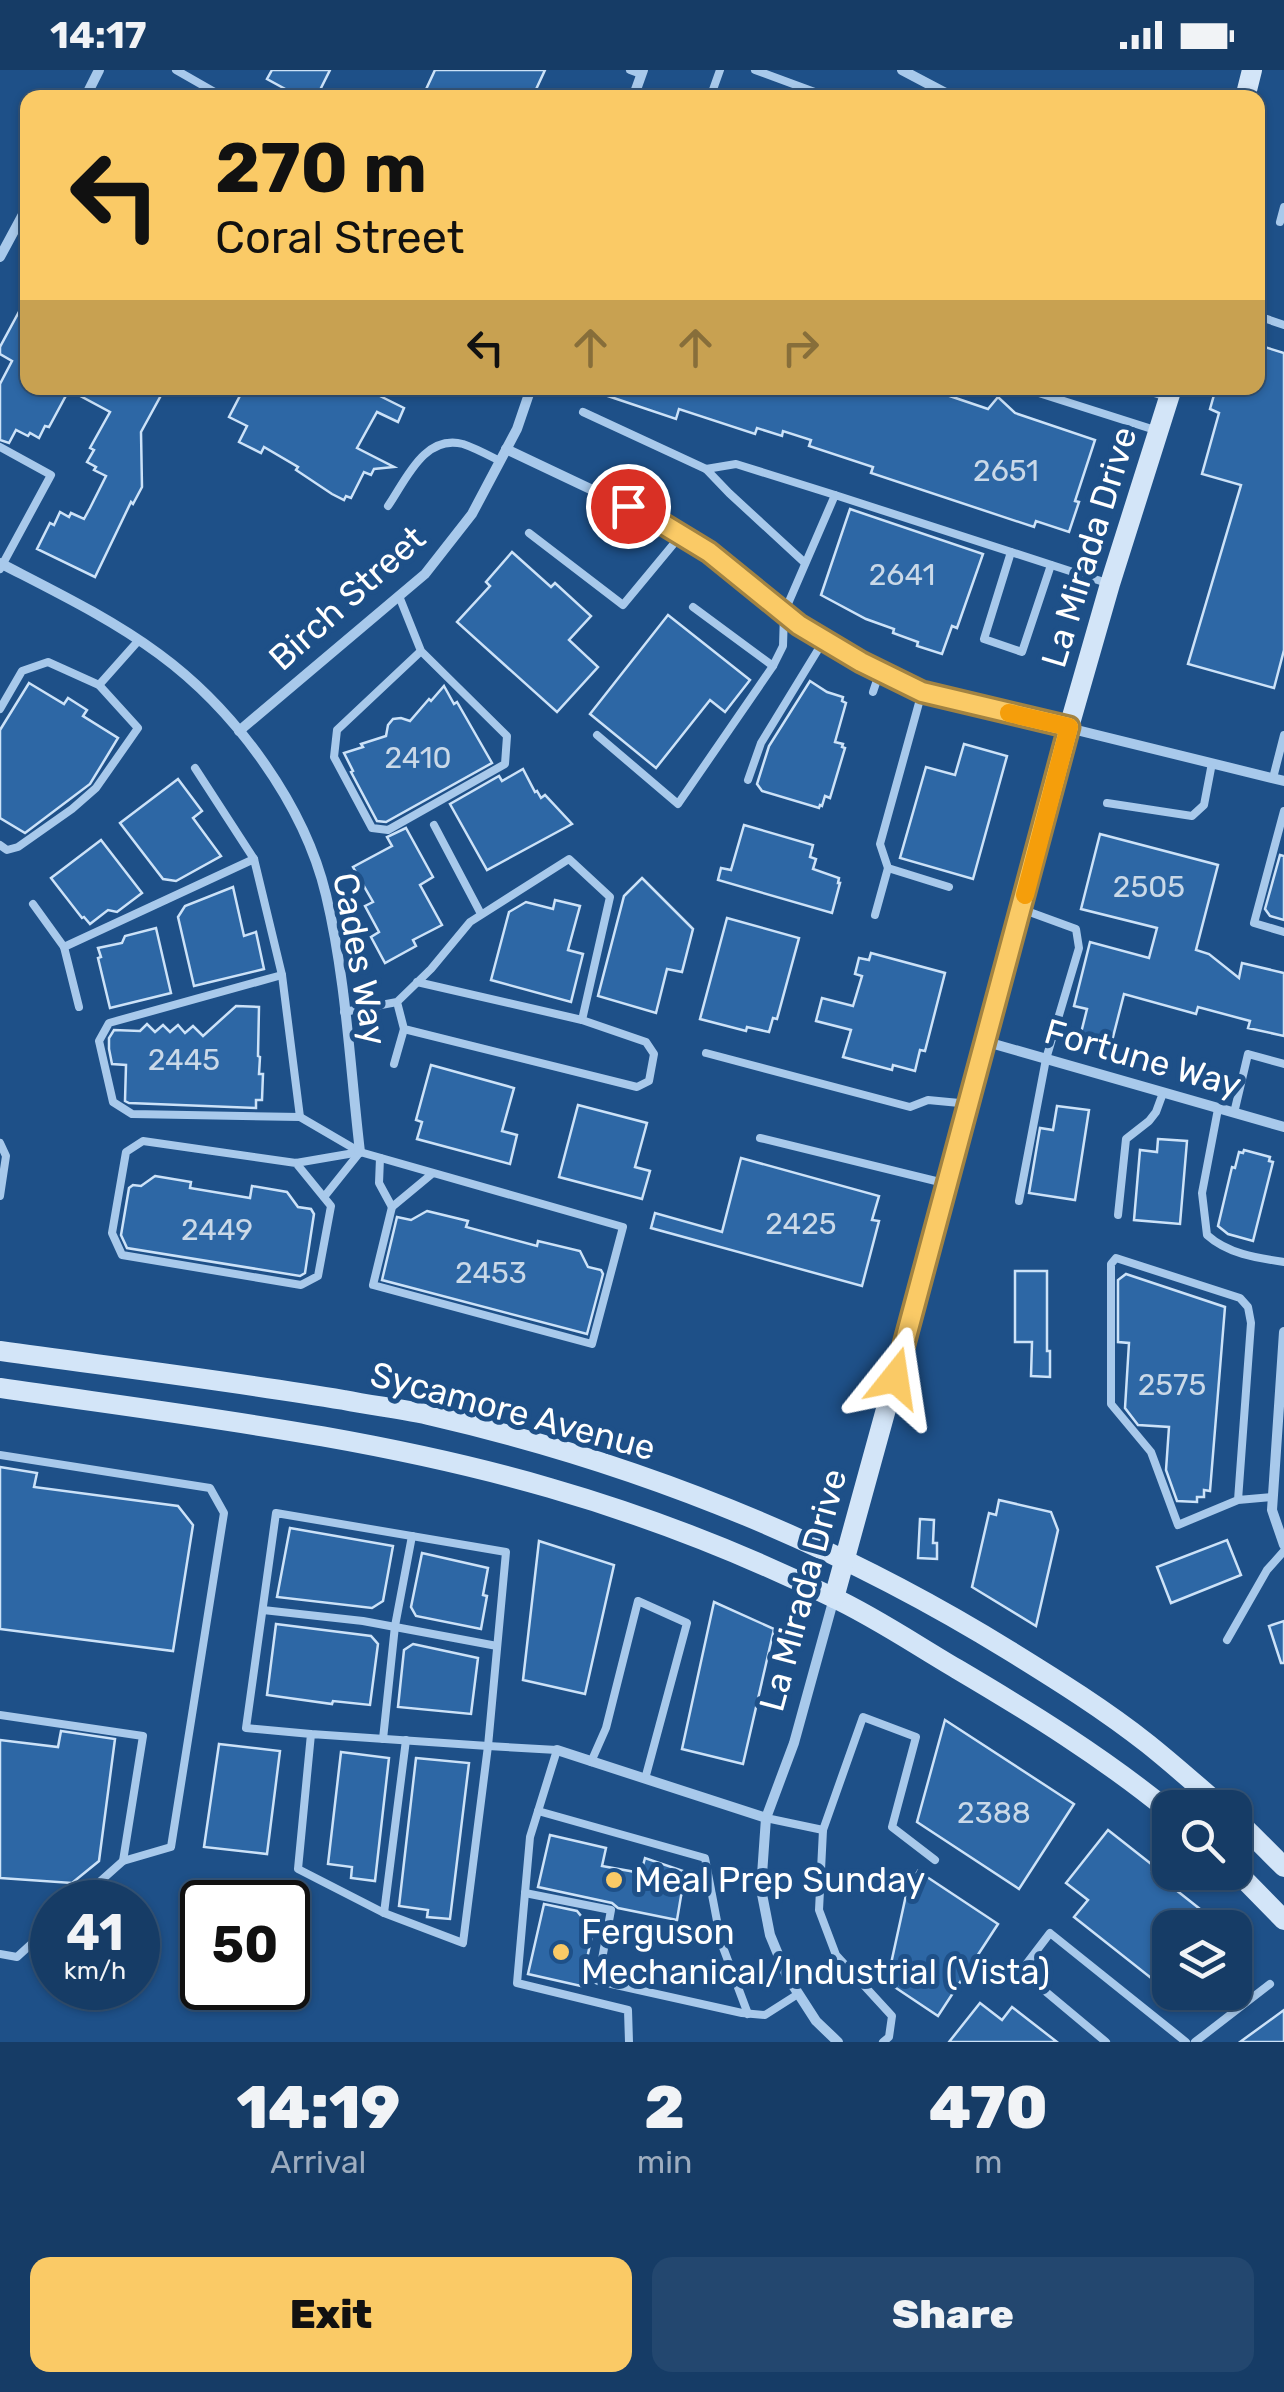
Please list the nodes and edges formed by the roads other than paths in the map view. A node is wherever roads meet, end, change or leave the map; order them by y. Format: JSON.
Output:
{"nodes":[{"id":1,"x":176,"y":70,"type":"edge"},
{"id":2,"x":755,"y":70,"type":"edge"},
{"id":3,"x":902,"y":70,"type":"edge"},
{"id":4,"x":211,"y":90,"type":"edge"},
{"id":5,"x":809,"y":90,"type":"edge"},
{"id":6,"x":940,"y":90,"type":"edge"},
{"id":7,"x":1284,"y":207,"type":"edge"},
{"id":8,"x":20,"y":219,"type":"edge"},
{"id":9,"x":1280,"y":222,"type":"dead end"},
{"id":10,"x":14,"y":230,"type":"junction"},
{"id":11,"x":20,"y":233,"type":"edge"},
{"id":12,"x":0,"y":257,"type":"edge"},
{"id":13,"x":529,"y":395,"type":"edge"},
{"id":14,"x":1045,"y":395,"type":"edge"},
{"id":15,"x":1169,"y":395,"type":"edge"},
{"id":16,"x":583,"y":412,"type":"dead end"},
{"id":17,"x":1160,"y":431,"type":"junction"},
{"id":18,"x":0,"y":448,"type":"edge"},
{"id":19,"x":506,"y":450,"type":"junction"},
{"id":20,"x":500,"y":461,"type":"junction"},
{"id":21,"x":706,"y":468,"type":"junction"},
{"id":22,"x":835,"y":495,"type":"junction"},
{"id":23,"x":388,"y":506,"type":"dead end"},
{"id":24,"x":529,"y":533,"type":"dead end"},
{"id":25,"x":681,"y":536,"type":"junction"},
{"id":26,"x":1011,"y":552,"type":"junction"},
{"id":27,"x":805,"y":563,"type":"junction"},
{"id":28,"x":1051,"y":565,"type":"junction"},
{"id":29,"x":1,"y":566,"type":"edge"},
{"id":30,"x":1110,"y":584,"type":"junction"},
{"id":31,"x":399,"y":596,"type":"junction"},
{"id":32,"x":693,"y":607,"type":"dead end"},
{"id":33,"x":784,"y":613,"type":"junction"},
{"id":34,"x":138,"y":640,"type":"junction"},
{"id":35,"x":824,"y":640,"type":"junction"},
{"id":36,"x":421,"y":651,"type":"junction"},
{"id":37,"x":773,"y":666,"type":"junction"},
{"id":38,"x":880,"y":671,"type":"junction"},
{"id":39,"x":99,"y":685,"type":"junction"},
{"id":40,"x":874,"y":692,"type":"dead end"},
{"id":41,"x":922,"y":692,"type":"junction"},
{"id":42,"x":0,"y":709,"type":"edge"},
{"id":43,"x":1069,"y":727,"type":"junction"},
{"id":44,"x":239,"y":731,"type":"junction"},
{"id":45,"x":597,"y":735,"type":"dead end"},
{"id":46,"x":1284,"y":735,"type":"edge"},
{"id":47,"x":1212,"y":763,"type":"junction"},
{"id":48,"x":196,"y":768,"type":"dead end"},
{"id":49,"x":1278,"y":779,"type":"edge"},
{"id":50,"x":748,"y":780,"type":"dead end"},
{"id":51,"x":1107,"y":803,"type":"dead end"},
{"id":52,"x":1284,"y":811,"type":"edge"},
{"id":53,"x":434,"y":825,"type":"dead end"},
{"id":54,"x":0,"y":846,"type":"edge"},
{"id":55,"x":254,"y":859,"type":"junction"},
{"id":56,"x":888,"y":868,"type":"junction"},
{"id":57,"x":949,"y":887,"type":"dead end"},
{"id":58,"x":33,"y":904,"type":"dead end"},
{"id":59,"x":1021,"y":909,"type":"junction"},
{"id":60,"x":481,"y":914,"type":"junction"},
{"id":61,"x":875,"y":915,"type":"dead end"},
{"id":62,"x":1284,"y":932,"type":"edge"},
{"id":63,"x":64,"y":947,"type":"junction"},
{"id":64,"x":282,"y":975,"type":"junction"},
{"id":65,"x":417,"y":982,"type":"junction"},
{"id":66,"x":397,"y":1002,"type":"junction"},
{"id":67,"x":79,"y":1006,"type":"dead end"},
{"id":68,"x":344,"y":1012,"type":"junction"},
{"id":69,"x":582,"y":1020,"type":"junction"},
{"id":70,"x":404,"y":1029,"type":"junction"},
{"id":71,"x":986,"y":1042,"type":"junction"},
{"id":72,"x":706,"y":1053,"type":"dead end"},
{"id":73,"x":1046,"y":1059,"type":"junction"},
{"id":74,"x":394,"y":1064,"type":"dead end"},
{"id":75,"x":1284,"y":1064,"type":"edge"},
{"id":76,"x":1164,"y":1093,"type":"junction"},
{"id":77,"x":970,"y":1104,"type":"junction"},
{"id":78,"x":1218,"y":1108,"type":"junction"},
{"id":79,"x":1234,"y":1113,"type":"junction"},
{"id":80,"x":300,"y":1117,"type":"junction"},
{"id":81,"x":1284,"y":1128,"type":"edge"},
{"id":82,"x":760,"y":1138,"type":"dead end"},
{"id":83,"x":0,"y":1142,"type":"edge"},
{"id":84,"x":360,"y":1152,"type":"junction"},
{"id":85,"x":380,"y":1158,"type":"junction"},
{"id":86,"x":296,"y":1163,"type":"junction"},
{"id":87,"x":433,"y":1173,"type":"junction"},
{"id":88,"x":948,"y":1184,"type":"junction"},
{"id":89,"x":0,"y":1196,"type":"edge"},
{"id":90,"x":324,"y":1196,"type":"junction"},
{"id":91,"x":1019,"y":1201,"type":"dead end"},
{"id":92,"x":392,"y":1207,"type":"junction"},
{"id":93,"x":1118,"y":1215,"type":"dead end"},
{"id":94,"x":1284,"y":1262,"type":"edge"},
{"id":95,"x":1284,"y":1332,"type":"edge"},
{"id":96,"x":0,"y":1351,"type":"edge"},
{"id":97,"x":0,"y":1388,"type":"edge"},
{"id":98,"x":0,"y":1456,"type":"edge"},
{"id":99,"x":1273,"y":1497,"type":"junction"},
{"id":100,"x":1238,"y":1500,"type":"junction"},
{"id":101,"x":412,"y":1536,"type":"junction"},
{"id":102,"x":1284,"y":1548,"type":"edge"},
{"id":103,"x":846,"y":1559,"type":"junction"},
{"id":104,"x":834,"y":1598,"type":"junction"},
{"id":105,"x":263,"y":1610,"type":"junction"},
{"id":106,"x":395,"y":1626,"type":"junction"},
{"id":107,"x":1227,"y":1640,"type":"dead end"},
{"id":108,"x":497,"y":1646,"type":"junction"},
{"id":109,"x":0,"y":1715,"type":"edge"},
{"id":110,"x":311,"y":1734,"type":"junction"},
{"id":111,"x":382,"y":1738,"type":"junction"},
{"id":112,"x":406,"y":1740,"type":"junction"},
{"id":113,"x":488,"y":1746,"type":"junction"},
{"id":114,"x":558,"y":1750,"type":"junction"},
{"id":115,"x":591,"y":1762,"type":"junction"},
{"id":116,"x":644,"y":1779,"type":"junction"},
{"id":117,"x":1201,"y":1790,"type":"edge"},
{"id":118,"x":1152,"y":1799,"type":"edge"},
{"id":119,"x":538,"y":1811,"type":"junction"},
{"id":120,"x":766,"y":1818,"type":"junction"},
{"id":121,"x":823,"y":1830,"type":"junction"},
{"id":122,"x":1252,"y":1835,"type":"edge"},
{"id":123,"x":935,"y":1860,"type":"dead end"},
{"id":124,"x":123,"y":1862,"type":"junction"},
{"id":125,"x":1284,"y":1868,"type":"edge"},
{"id":126,"x":102,"y":1880,"type":"edge"},
{"id":127,"x":1252,"y":1887,"type":"edge"},
{"id":128,"x":525,"y":1893,"type":"junction"},
{"id":129,"x":384,"y":1913,"type":"junction"},
{"id":130,"x":1284,"y":1920,"type":"edge"},
{"id":131,"x":30,"y":1945,"type":"edge"},
{"id":132,"x":0,"y":1954,"type":"edge"},
{"id":133,"x":1270,"y":1984,"type":"dead end"},
{"id":134,"x":633,"y":1988,"type":"junction"},
{"id":135,"x":798,"y":1994,"type":"junction"},
{"id":136,"x":628,"y":2010,"type":"junction"},
{"id":137,"x":748,"y":2014,"type":"junction"},
{"id":138,"x":629,"y":2042,"type":"edge"},
{"id":139,"x":838,"y":2042,"type":"edge"},
{"id":140,"x":883,"y":2042,"type":"edge"},
{"id":141,"x":1106,"y":2042,"type":"edge"},
{"id":142,"x":1186,"y":2042,"type":"edge"},
{"id":143,"x":1195,"y":2042,"type":"edge"}],
"edges":[{"from":1,"to":4,"type":"lane"},
{"from":2,"to":5,"type":"lane"},
{"from":3,"to":6,"type":"street"},
{"from":7,"to":9,"type":"lane"},
{"from":8,"to":10,"type":"street"},
{"from":10,"to":11,"type":"lane"},
{"from":10,"to":12,"type":"street"},
{"from":13,"to":19,"type":"street","name":"Birch Street"},
{"from":14,"to":17,"type":"lane"},
{"from":15,"to":17,"type":"main road","name":"La Mirada Drive"},
{"from":16,"to":21,"type":"lane"},
{"from":17,"to":30,"type":"main road","name":"La Mirada Drive"},
{"from":18,"to":29,"type":"lane"},
{"from":19,"to":20,"type":"street","name":"Birch Street"},
{"from":19,"to":25,"type":"street"},
{"from":20,"to":23,"type":"lane"},
{"from":20,"to":31,"type":"street","name":"Birch Street"},
{"from":21,"to":22,"type":"lane"},
{"from":21,"to":27,"type":"lane"},
{"from":22,"to":26,"type":"lane"},
{"from":22,"to":27,"type":"lane"},
{"from":24,"to":25,"type":"lane"},
{"from":25,"to":33,"type":"street"},
{"from":26,"to":28,"type":"lane"},
{"from":26,"to":28,"type":"lane"},
{"from":27,"to":33,"type":"lane"},
{"from":28,"to":30,"type":"lane"},
{"from":29,"to":34,"type":"street","name":"Cades Way"},
{"from":30,"to":43,"type":"main road","name":"La Mirada Drive"},
{"from":31,"to":36,"type":"lane"},
{"from":31,"to":44,"type":"street","name":"Birch Street"},
{"from":32,"to":37,"type":"lane"},
{"from":33,"to":35,"type":"street"},
{"from":33,"to":37,"type":"lane"},
{"from":34,"to":39,"type":"lane"},
{"from":34,"to":44,"type":"street","name":"Cades Way"},
{"from":35,"to":38,"type":"street"},
{"from":35,"to":50,"type":"lane"},
{"from":36,"to":36,"type":"lane"},
{"from":37,"to":45,"type":"lane"},
{"from":38,"to":40,"type":"lane"},
{"from":38,"to":41,"type":"street"},
{"from":39,"to":42,"type":"lane"},
{"from":39,"to":54,"type":"lane"},
{"from":41,"to":43,"type":"street"},
{"from":41,"to":56,"type":"lane"},
{"from":43,"to":47,"type":"street"},
{"from":43,"to":59,"type":"main road","name":"La Mirada Drive"},
{"from":44,"to":68,"type":"street","name":"Cades Way"},
{"from":46,"to":49,"type":"lane"},
{"from":47,"to":49,"type":"street"},
{"from":47,"to":51,"type":"lane"},
{"from":48,"to":55,"type":"lane"},
{"from":52,"to":62,"type":"lane"},
{"from":53,"to":60,"type":"lane"},
{"from":55,"to":63,"type":"lane"},
{"from":55,"to":64,"type":"lane"},
{"from":56,"to":57,"type":"lane"},
{"from":56,"to":61,"type":"lane"},
{"from":58,"to":63,"type":"lane"},
{"from":59,"to":71,"type":"main road","name":"La Mirada Drive"},
{"from":59,"to":73,"type":"lane"},
{"from":60,"to":65,"type":"lane"},
{"from":60,"to":69,"type":"lane"},
{"from":63,"to":67,"type":"lane"},
{"from":64,"to":80,"type":"lane"},
{"from":64,"to":80,"type":"lane"},
{"from":65,"to":66,"type":"lane"},
{"from":65,"to":69,"type":"lane"},
{"from":66,"to":68,"type":"lane"},
{"from":66,"to":70,"type":"lane"},
{"from":68,"to":84,"type":"street","name":"Cades Way"},
{"from":69,"to":70,"type":"lane"},
{"from":70,"to":74,"type":"lane"},
{"from":71,"to":73,"type":"street","name":"Fortune Way"},
{"from":71,"to":77,"type":"main road","name":"La Mirada Drive"},
{"from":72,"to":77,"type":"lane"},
{"from":73,"to":76,"type":"street","name":"Fortune Way"},
{"from":73,"to":91,"type":"lane"},
{"from":75,"to":79,"type":"lane"},
{"from":76,"to":78,"type":"street","name":"Fortune Way"},
{"from":76,"to":93,"type":"lane"},
{"from":77,"to":88,"type":"main road","name":"La Mirada Drive"},
{"from":78,"to":79,"type":"street","name":"Fortune Way"},
{"from":78,"to":94,"type":"lane"},
{"from":79,"to":81,"type":"street","name":"Fortune Way"},
{"from":80,"to":84,"type":"lane"},
{"from":82,"to":88,"type":"lane"},
{"from":83,"to":89,"type":"lane"},
{"from":84,"to":85,"type":"lane"},
{"from":84,"to":86,"type":"lane"},
{"from":84,"to":90,"type":"lane"},
{"from":85,"to":87,"type":"lane"},
{"from":85,"to":92,"type":"lane"},
{"from":86,"to":90,"type":"lane"},
{"from":86,"to":90,"type":"lane"},
{"from":87,"to":92,"type":"lane"},
{"from":87,"to":92,"type":"lane"},
{"from":88,"to":103,"type":"main road","name":"La Mirada Drive"},
{"from":95,"to":99,"type":"street"},
{"from":96,"to":103,"type":"main road","name":"Sycamore Avenue"},
{"from":97,"to":104,"type":"main road","name":"Sycamore Avenue"},
{"from":98,"to":124,"type":"lane"},
{"from":99,"to":100,"type":"lane"},
{"from":99,"to":102,"type":"street"},
{"from":100,"to":100,"type":"lane"},
{"from":101,"to":105,"type":"lane"},
{"from":101,"to":106,"type":"lane"},
{"from":101,"to":108,"type":"lane"},
{"from":102,"to":107,"type":"lane"},
{"from":103,"to":104,"type":"main road","name":"La Mirada Drive"},
{"from":103,"to":117,"type":"main road","name":"Sycamore Avenue"},
{"from":104,"to":118,"type":"main road","name":"Sycamore Avenue"},
{"from":104,"to":120,"type":"street","name":"La Mirada Drive"},
{"from":105,"to":106,"type":"lane"},
{"from":105,"to":110,"type":"lane"},
{"from":106,"to":108,"type":"lane"},
{"from":106,"to":111,"type":"lane"},
{"from":108,"to":113,"type":"lane"},
{"from":109,"to":124,"type":"lane"},
{"from":110,"to":111,"type":"lane"},
{"from":110,"to":129,"type":"lane"},
{"from":111,"to":112,"type":"lane"},
{"from":112,"to":113,"type":"lane"},
{"from":112,"to":129,"type":"lane"},
{"from":113,"to":114,"type":"lane"},
{"from":113,"to":129,"type":"lane"},
{"from":114,"to":115,"type":"street"},
{"from":114,"to":119,"type":"lane"},
{"from":115,"to":116,"type":"street"},
{"from":115,"to":116,"type":"lane"},
{"from":116,"to":120,"type":"street"},
{"from":119,"to":128,"type":"lane"},
{"from":119,"to":137,"type":"lane"},
{"from":120,"to":121,"type":"lane"},
{"from":120,"to":135,"type":"street","name":"La Mirada Drive"},
{"from":121,"to":123,"type":"lane"},
{"from":121,"to":140,"type":"lane"},
{"from":122,"to":125,"type":"main road"},
{"from":124,"to":126,"type":"lane"},
{"from":127,"to":130,"type":"main road"},
{"from":128,"to":134,"type":"lane"},
{"from":128,"to":136,"type":"lane"},
{"from":131,"to":132,"type":"lane"},
{"from":133,"to":143,"type":"lane"},
{"from":134,"to":136,"type":"lane"},
{"from":134,"to":137,"type":"lane"},
{"from":135,"to":137,"type":"lane"},
{"from":135,"to":139,"type":"street","name":"La Mirada Drive"},
{"from":136,"to":138,"type":"lane"},
{"from":141,"to":142,"type":"lane"}]}
